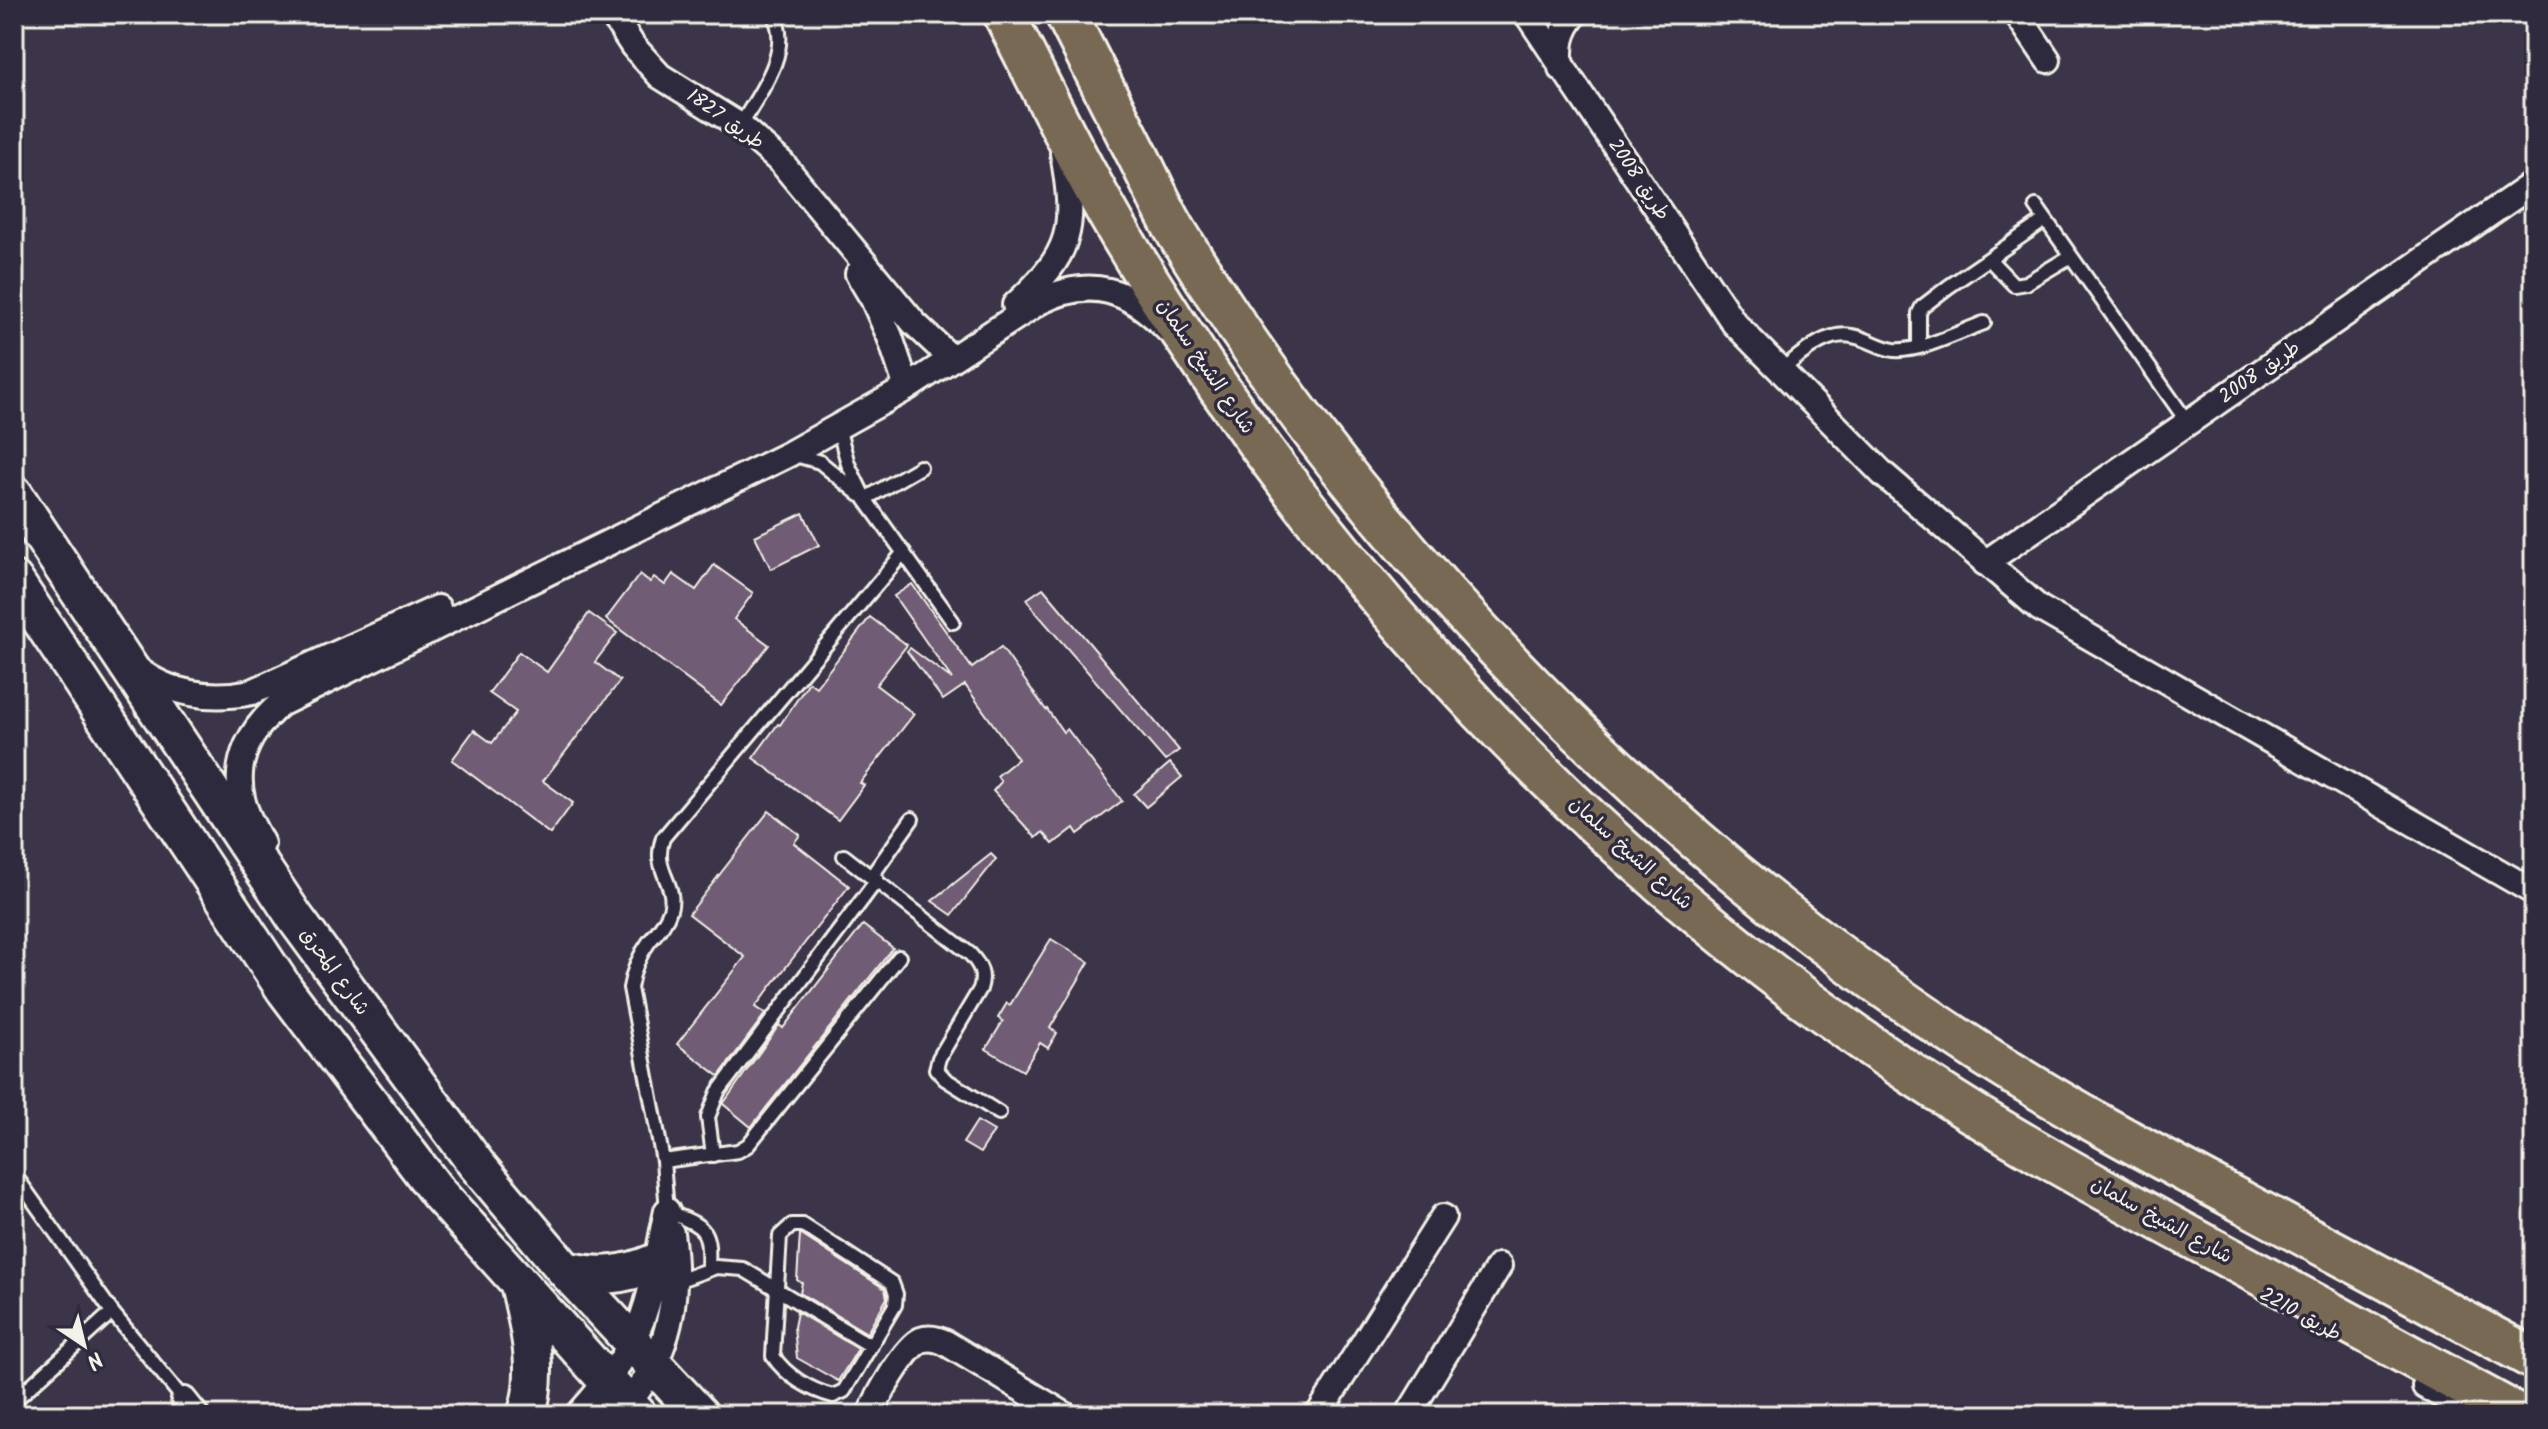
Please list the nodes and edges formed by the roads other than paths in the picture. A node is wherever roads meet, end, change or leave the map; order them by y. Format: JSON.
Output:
{"nodes":[{"id":1,"x":612,"y":14,"type":"edge"},
{"id":2,"x":773,"y":14,"type":"edge"},
{"id":3,"x":1004,"y":14,"type":"edge"},
{"id":4,"x":1066,"y":14,"type":"edge"},
{"id":5,"x":1575,"y":14,"type":"edge"},
{"id":6,"x":2017,"y":14,"type":"edge"},
{"id":7,"x":1532,"y":16,"type":"edge"},
{"id":8,"x":2048,"y":60,"type":"dead end"},
{"id":9,"x":1561,"y":68,"type":"junction"},
{"id":10,"x":1058,"y":119,"type":"junction"},
{"id":11,"x":740,"y":126,"type":"junction"},
{"id":12,"x":2534,"y":183,"type":"edge"},
{"id":13,"x":2036,"y":206,"type":"dead end"},
{"id":14,"x":2045,"y":220,"type":"junction"},
{"id":15,"x":837,"y":228,"type":"junction"},
{"id":16,"x":2071,"y":256,"type":"junction"},
{"id":17,"x":1989,"y":259,"type":"junction"},
{"id":18,"x":1984,"y":323,"type":"dead end"},
{"id":19,"x":1919,"y":347,"type":"junction"},
{"id":20,"x":947,"y":355,"type":"junction"},
{"id":21,"x":1781,"y":370,"type":"junction"},
{"id":22,"x":1205,"y":371,"type":"junction"},
{"id":23,"x":905,"y":384,"type":"junction"},
{"id":24,"x":2188,"y":423,"type":"junction"},
{"id":25,"x":838,"y":427,"type":"junction"},
{"id":26,"x":789,"y":454,"type":"junction"},
{"id":27,"x":920,"y":467,"type":"dead end"},
{"id":28,"x":14,"y":494,"type":"edge"},
{"id":29,"x":865,"y":499,"type":"junction"},
{"id":30,"x":904,"y":552,"type":"junction"},
{"id":31,"x":1985,"y":563,"type":"junction"},
{"id":32,"x":14,"y":580,"type":"edge"},
{"id":33,"x":953,"y":622,"type":"dead end"},
{"id":34,"x":125,"y":659,"type":"junction"},
{"id":35,"x":912,"y":819,"type":"dead end"},
{"id":36,"x":844,"y":856,"type":"dead end"},
{"id":37,"x":874,"y":878,"type":"junction"},
{"id":38,"x":2534,"y":892,"type":"edge"},
{"id":39,"x":296,"y":919,"type":"junction"},
{"id":40,"x":899,"y":957,"type":"dead end"},
{"id":41,"x":999,"y":1113,"type":"dead end"},
{"id":42,"x":713,"y":1155,"type":"junction"},
{"id":43,"x":663,"y":1161,"type":"junction"},
{"id":44,"x":14,"y":1174,"type":"edge"},
{"id":45,"x":2089,"y":1182,"type":"junction"},
{"id":46,"x":667,"y":1211,"type":"junction"},
{"id":47,"x":1443,"y":1217,"type":"dead end"},
{"id":48,"x":1499,"y":1266,"type":"dead end"},
{"id":49,"x":708,"y":1269,"type":"junction"},
{"id":50,"x":565,"y":1270,"type":"junction"},
{"id":51,"x":665,"y":1272,"type":"junction"},
{"id":52,"x":519,"y":1282,"type":"junction"},
{"id":53,"x":777,"y":1289,"type":"junction"},
{"id":54,"x":112,"y":1312,"type":"junction"},
{"id":55,"x":871,"y":1346,"type":"junction"},
{"id":56,"x":643,"y":1356,"type":"junction"},
{"id":57,"x":2534,"y":1359,"type":"edge"},
{"id":58,"x":14,"y":1401,"type":"edge"},
{"id":59,"x":622,"y":1404,"type":"edge"},
{"id":60,"x":190,"y":1408,"type":"edge"},
{"id":61,"x":526,"y":1415,"type":"edge"},
{"id":62,"x":578,"y":1415,"type":"edge"},
{"id":63,"x":700,"y":1415,"type":"edge"},
{"id":64,"x":870,"y":1415,"type":"edge"},
{"id":65,"x":1065,"y":1415,"type":"edge"},
{"id":66,"x":1318,"y":1415,"type":"edge"},
{"id":67,"x":1408,"y":1415,"type":"edge"},
{"id":68,"x":2476,"y":1415,"type":"edge"},
{"id":69,"x":2519,"y":1415,"type":"edge"}],
"edges":[{"from":1,"to":11,"type":"street","name":"طريق 1827"},
{"from":2,"to":11,"type":"lane"},
{"from":3,"to":10,"type":"main road","name":"شارع الشيخ سلمان"},
{"from":4,"to":57,"type":"main road"},
{"from":5,"to":9,"type":"street"},
{"from":6,"to":8,"type":"street"},
{"from":7,"to":9,"type":"street","name":"طريق 2008"},
{"from":9,"to":21,"type":"street","name":"طريق 2008"},
{"from":10,"to":20,"type":"street"},
{"from":10,"to":22,"type":"main road","name":"شارع الشيخ سلمان"},
{"from":11,"to":15,"type":"street","name":"طريق 1827"},
{"from":12,"to":24,"type":"street","name":"طريق 2008"},
{"from":13,"to":14,"type":"lane"},
{"from":14,"to":16,"type":"lane"},
{"from":14,"to":17,"type":"lane"},
{"from":15,"to":20,"type":"street","name":"طريق 1827"},
{"from":15,"to":23,"type":"street","name":"طريق 1827"},
{"from":16,"to":17,"type":"lane"},
{"from":16,"to":24,"type":"lane"},
{"from":17,"to":19,"type":"lane"},
{"from":18,"to":19,"type":"lane"},
{"from":19,"to":21,"type":"lane"},
{"from":20,"to":22,"type":"street"},
{"from":20,"to":23,"type":"street"},
{"from":21,"to":31,"type":"street","name":"طريق 2008"},
{"from":22,"to":45,"type":"main road","name":"شارع الشيخ سلمان"},
{"from":23,"to":25,"type":"street"},
{"from":23,"to":34,"type":"street"},
{"from":24,"to":31,"type":"street","name":"طريق 2008"},
{"from":25,"to":26,"type":"street"},
{"from":25,"to":29,"type":"lane"},
{"from":26,"to":29,"type":"lane"},
{"from":26,"to":39,"type":"street"},
{"from":27,"to":29,"type":"lane"},
{"from":28,"to":34,"type":"main road","name":"شارع المحرق"},
{"from":29,"to":30,"type":"lane"},
{"from":30,"to":33,"type":"lane"},
{"from":30,"to":43,"type":"lane"},
{"from":31,"to":38,"type":"street","name":"طريق 2008"},
{"from":32,"to":52,"type":"main road"},
{"from":34,"to":39,"type":"main road","name":"شارع المحرق"},
{"from":35,"to":37,"type":"lane"},
{"from":36,"to":37,"type":"lane"},
{"from":37,"to":41,"type":"lane"},
{"from":37,"to":42,"type":"lane"},
{"from":39,"to":50,"type":"main road","name":"شارع المحرق"},
{"from":40,"to":42,"type":"lane"},
{"from":42,"to":43,"type":"lane"},
{"from":43,"to":46,"type":"lane"},
{"from":44,"to":54,"type":"lane"},
{"from":45,"to":68,"type":"street","name":"طريق 2210"},
{"from":45,"to":69,"type":"main road","name":"شارع الشيخ سلمان"},
{"from":46,"to":49,"type":"lane"},
{"from":46,"to":51,"type":"street"},
{"from":47,"to":66,"type":"street"},
{"from":48,"to":67,"type":"street"},
{"from":49,"to":51,"type":"lane"},
{"from":49,"to":53,"type":"lane"},
{"from":50,"to":51,"type":"main road"},
{"from":50,"to":56,"type":"main road","name":"شارع المحرق"},
{"from":51,"to":56,"type":"street"},
{"from":51,"to":56,"type":"street"},
{"from":52,"to":59,"type":"main road"},
{"from":52,"to":61,"type":"main road"},
{"from":53,"to":55,"type":"lane"},
{"from":53,"to":55,"type":"lane"},
{"from":53,"to":55,"type":"lane"},
{"from":54,"to":58,"type":"lane"},
{"from":54,"to":60,"type":"lane"},
{"from":56,"to":59,"type":"street"},
{"from":56,"to":59,"type":"street"},
{"from":56,"to":63,"type":"main road","name":"شارع المحرق"},
{"from":59,"to":62,"type":"street"},
{"from":64,"to":65,"type":"street"}]}
